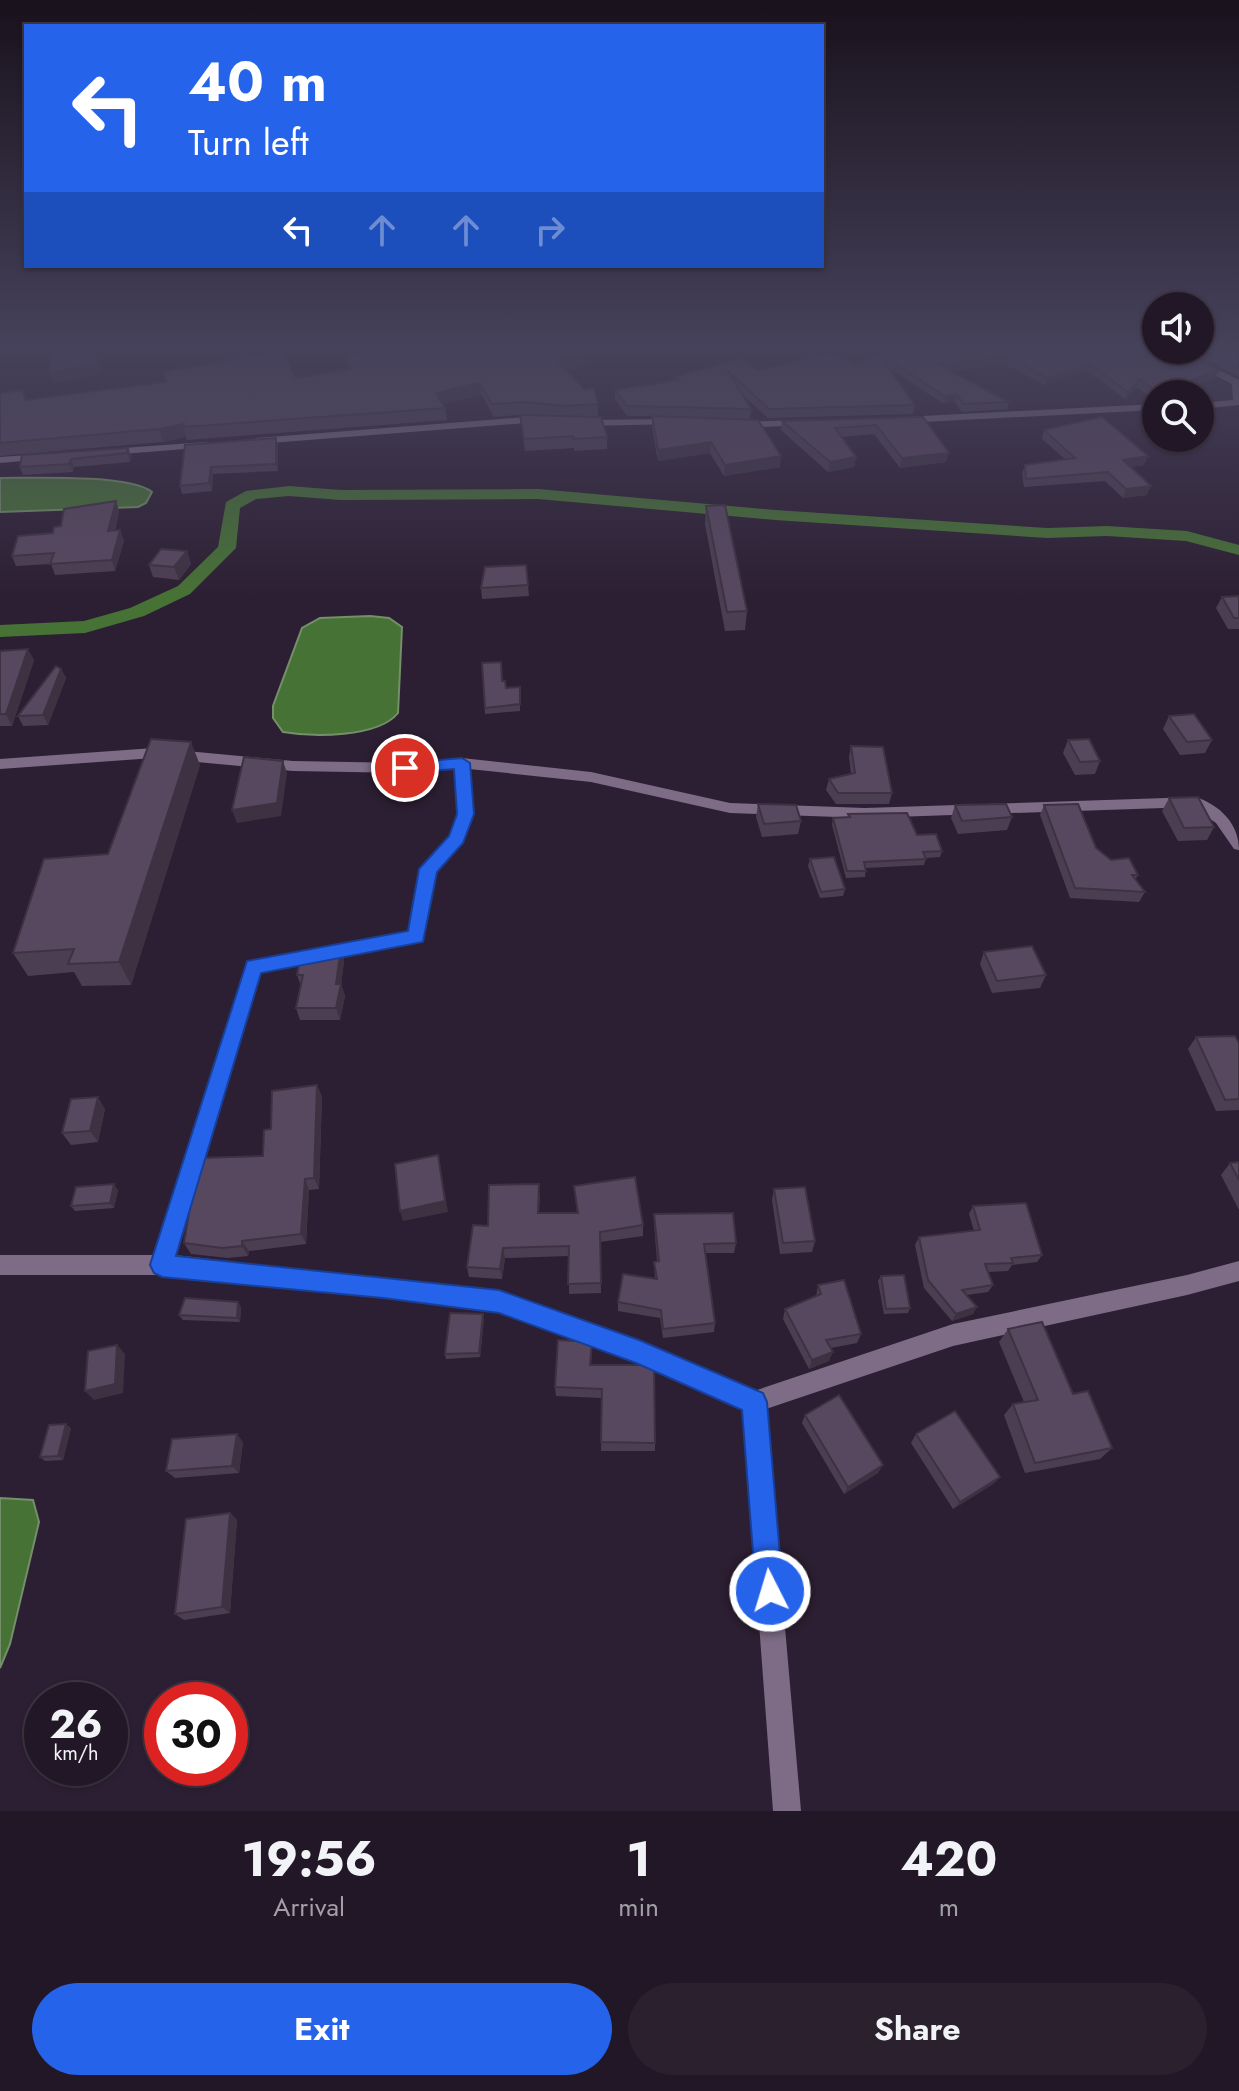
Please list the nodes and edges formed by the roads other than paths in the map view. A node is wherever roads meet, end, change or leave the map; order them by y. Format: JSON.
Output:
{"nodes":[{"id":1,"x":417,"y":429,"type":"edge"},
{"id":2,"x":244,"y":442,"type":"edge"},
{"id":3,"x":213,"y":445,"type":"edge"},
{"id":4,"x":96,"y":453,"type":"edge"},
{"id":5,"x":55,"y":456,"type":"edge"},
{"id":6,"x":0,"y":460,"type":"edge"},
{"id":7,"x":462,"y":763,"type":"junction"},
{"id":8,"x":0,"y":764,"type":"edge"},
{"id":9,"x":1239,"y":845,"type":"edge"},
{"id":10,"x":0,"y":1265,"type":"edge"},
{"id":11,"x":162,"y":1265,"type":"junction"},
{"id":12,"x":1239,"y":1271,"type":"edge"},
{"id":13,"x":754,"y":1402,"type":"junction"},
{"id":14,"x":787,"y":1811,"type":"edge"}],
"edges":[{"from":1,"to":2,"type":"street"},
{"from":3,"to":4,"type":"street"},
{"from":5,"to":6,"type":"street"},
{"from":7,"to":8,"type":"street"},
{"from":7,"to":9,"type":"street"},
{"from":7,"to":11,"type":"street"},
{"from":10,"to":11,"type":"street"},
{"from":11,"to":13,"type":"street"},
{"from":12,"to":13,"type":"street"},
{"from":13,"to":14,"type":"street"}]}
